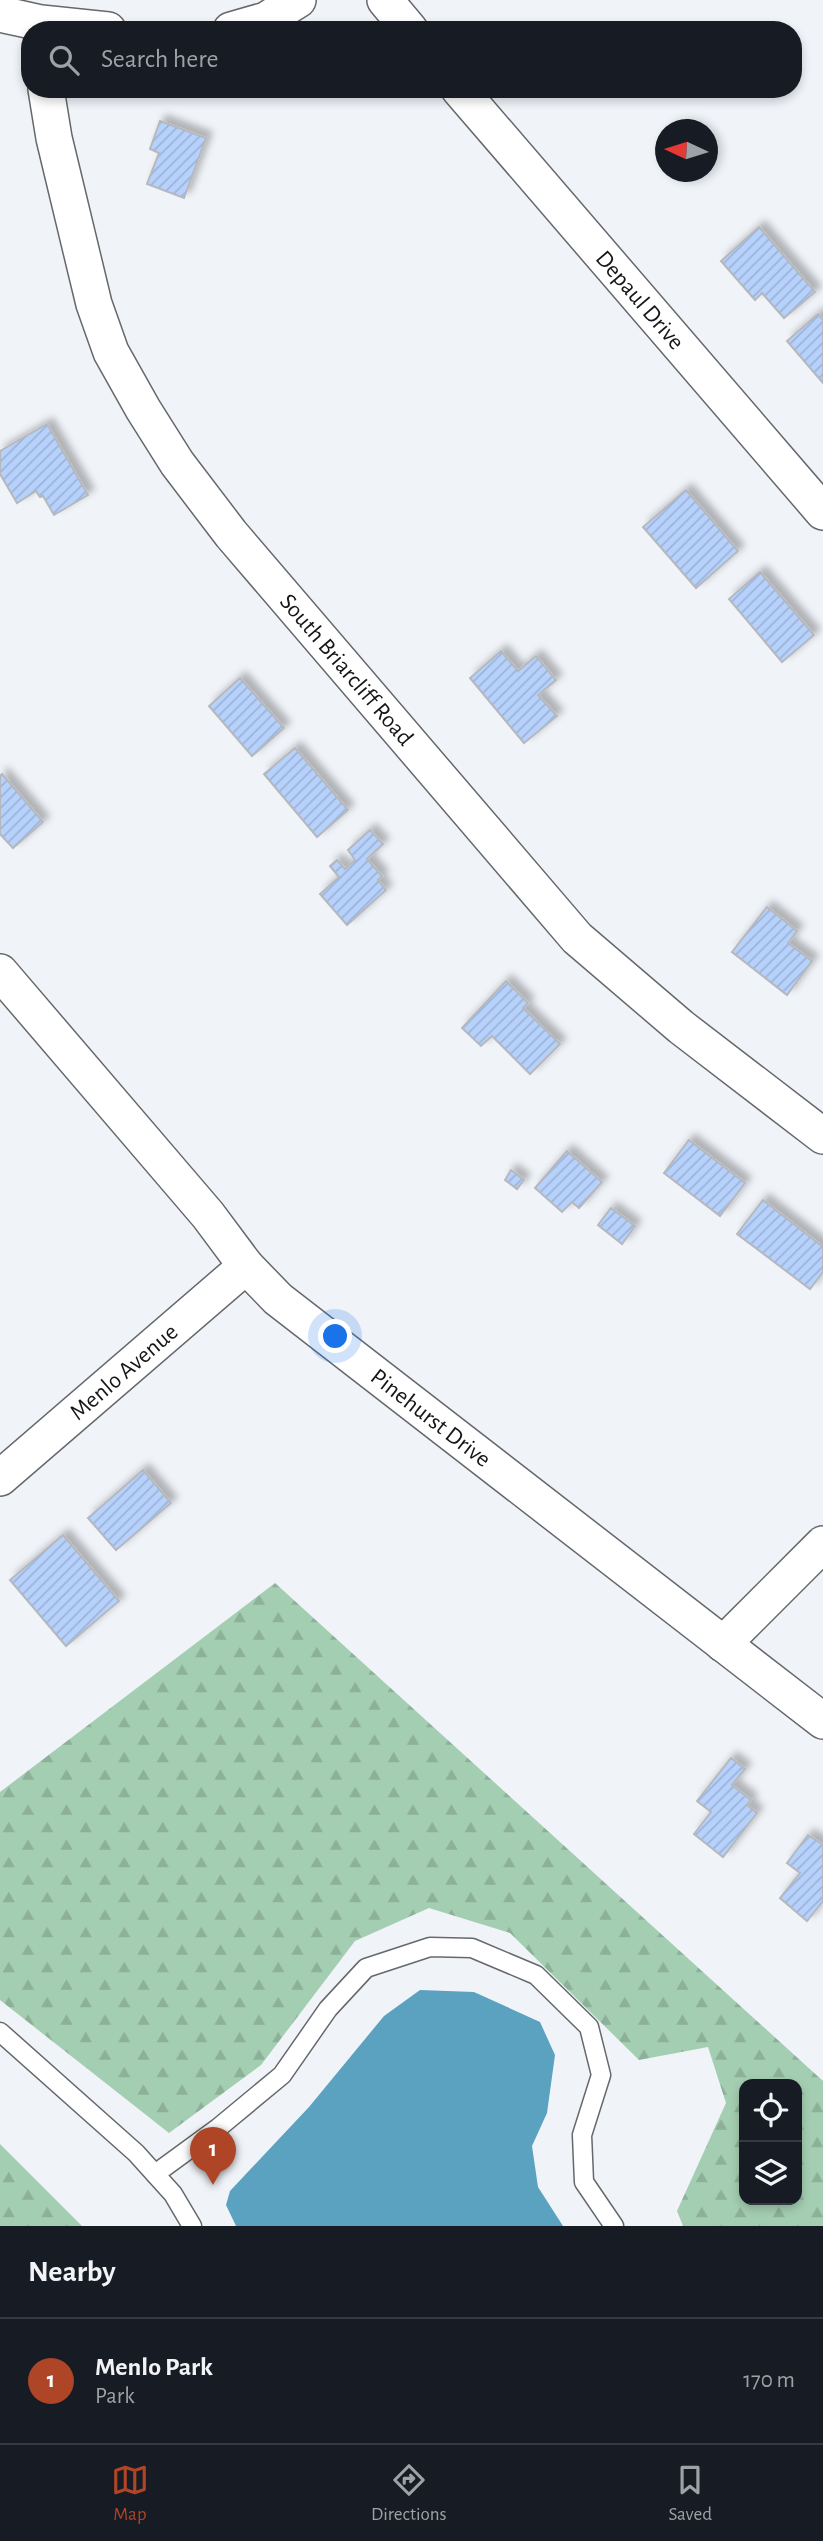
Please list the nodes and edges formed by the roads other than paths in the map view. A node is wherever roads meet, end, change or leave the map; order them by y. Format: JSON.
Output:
{"nodes":[{"id":1,"x":298,"y":0,"type":"edge"},
{"id":2,"x":385,"y":0,"type":"edge"},
{"id":3,"x":0,"y":14,"type":"edge"},
{"id":4,"x":24,"y":21,"type":"edge"},
{"id":5,"x":262,"y":21,"type":"edge"},
{"id":6,"x":402,"y":21,"type":"edge"},
{"id":7,"x":47,"y":98,"type":"edge"},
{"id":8,"x":467,"y":98,"type":"edge"},
{"id":9,"x":823,"y":512,"type":"edge"},
{"id":10,"x":0,"y":972,"type":"edge"},
{"id":11,"x":823,"y":1136,"type":"edge"},
{"id":12,"x":246,"y":1266,"type":"junction"},
{"id":13,"x":0,"y":1478,"type":"edge"},
{"id":14,"x":823,"y":1544,"type":"edge"},
{"id":15,"x":723,"y":1644,"type":"junction"},
{"id":16,"x":823,"y":1721,"type":"edge"},
{"id":17,"x":0,"y":2032,"type":"edge"},
{"id":18,"x":155,"y":2174,"type":"junction"},
{"id":19,"x":192,"y":2226,"type":"edge"},
{"id":20,"x":614,"y":2226,"type":"edge"}],
"edges":[{"from":1,"to":5,"type":"street"},
{"from":2,"to":6,"type":"street"},
{"from":3,"to":4,"type":"street"},
{"from":7,"to":11,"type":"street","name":"South Briarcliff Road"},
{"from":8,"to":9,"type":"street","name":"Depaul Drive"},
{"from":10,"to":12,"type":"street","name":"Pinehurst Drive"},
{"from":12,"to":13,"type":"street","name":"Menlo Avenue"},
{"from":12,"to":15,"type":"street","name":"Pinehurst Drive"},
{"from":14,"to":15,"type":"street"},
{"from":15,"to":16,"type":"street","name":"Pinehurst Drive"},
{"from":17,"to":18,"type":"lane"},
{"from":18,"to":19,"type":"lane"},
{"from":18,"to":20,"type":"lane"}]}
